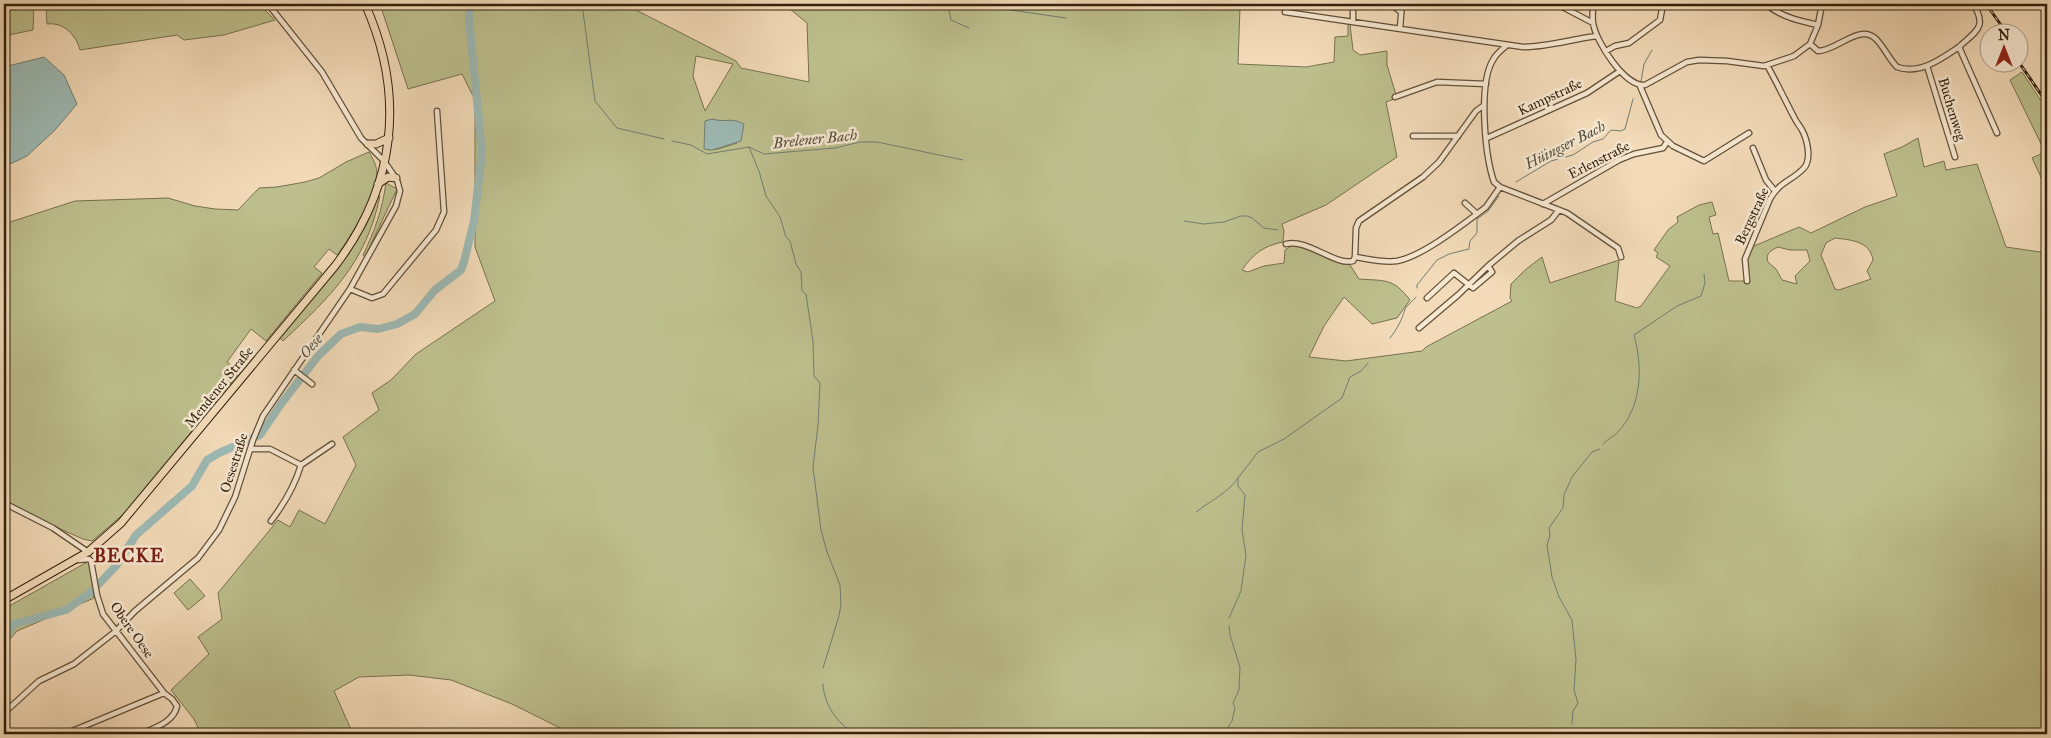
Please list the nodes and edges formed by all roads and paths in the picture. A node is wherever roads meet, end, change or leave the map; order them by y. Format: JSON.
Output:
{"nodes":[{"id":1,"x":268,"y":4,"type":"edge"},
{"id":2,"x":365,"y":4,"type":"edge"},
{"id":3,"x":1353,"y":4,"type":"edge"},
{"id":4,"x":1391,"y":4,"type":"edge"},
{"id":5,"x":1402,"y":4,"type":"edge"},
{"id":6,"x":1557,"y":4,"type":"edge"},
{"id":7,"x":1593,"y":4,"type":"edge"},
{"id":8,"x":1663,"y":4,"type":"edge"},
{"id":9,"x":1772,"y":4,"type":"edge"},
{"id":10,"x":1822,"y":4,"type":"edge"},
{"id":11,"x":1973,"y":4,"type":"edge"},
{"id":12,"x":1285,"y":12,"type":"dead end"},
{"id":13,"x":1401,"y":12,"type":"junction"},
{"id":14,"x":1353,"y":22,"type":"junction"},
{"id":15,"x":1593,"y":23,"type":"junction"},
{"id":16,"x":1818,"y":24,"type":"junction"},
{"id":17,"x":1400,"y":28,"type":"junction"},
{"id":18,"x":1597,"y":36,"type":"junction"},
{"id":19,"x":1810,"y":44,"type":"junction"},
{"id":20,"x":1506,"y":46,"type":"junction"},
{"id":21,"x":1959,"y":47,"type":"junction"},
{"id":22,"x":1606,"y":51,"type":"junction"},
{"id":23,"x":1767,"y":65,"type":"junction"},
{"id":24,"x":1927,"y":66,"type":"junction"},
{"id":25,"x":1620,"y":71,"type":"junction"},
{"id":26,"x":1486,"y":84,"type":"junction"},
{"id":27,"x":1640,"y":86,"type":"junction"},
{"id":28,"x":1395,"y":97,"type":"dead end"},
{"id":29,"x":1483,"y":106,"type":"junction"},
{"id":30,"x":437,"y":111,"type":"dead end"},
{"id":31,"x":1749,"y":133,"type":"dead end"},
{"id":32,"x":1997,"y":134,"type":"dead end"},
{"id":33,"x":1412,"y":136,"type":"dead end"},
{"id":34,"x":1458,"y":136,"type":"junction"},
{"id":35,"x":389,"y":138,"type":"junction"},
{"id":36,"x":1487,"y":138,"type":"junction"},
{"id":37,"x":1667,"y":142,"type":"junction"},
{"id":38,"x":368,"y":144,"type":"junction"},
{"id":39,"x":1752,"y":148,"type":"dead end"},
{"id":40,"x":1955,"y":157,"type":"dead end"},
{"id":41,"x":384,"y":161,"type":"junction"},
{"id":42,"x":396,"y":178,"type":"junction"},
{"id":43,"x":378,"y":184,"type":"junction"},
{"id":44,"x":1500,"y":187,"type":"junction"},
{"id":45,"x":1775,"y":190,"type":"junction"},
{"id":46,"x":1465,"y":203,"type":"dead end"},
{"id":47,"x":1543,"y":204,"type":"junction"},
{"id":48,"x":1559,"y":210,"type":"junction"},
{"id":49,"x":1477,"y":214,"type":"junction"},
{"id":50,"x":1286,"y":244,"type":"dead end"},
{"id":51,"x":1354,"y":257,"type":"junction"},
{"id":52,"x":1621,"y":257,"type":"dead end"},
{"id":53,"x":1747,"y":281,"type":"dead end"},
{"id":54,"x":1468,"y":284,"type":"junction"},
{"id":55,"x":350,"y":289,"type":"junction"},
{"id":56,"x":1427,"y":298,"type":"dead end"},
{"id":57,"x":1419,"y":328,"type":"dead end"},
{"id":58,"x":294,"y":370,"type":"junction"},
{"id":59,"x":312,"y":384,"type":"dead end"},
{"id":60,"x":332,"y":444,"type":"dead end"},
{"id":61,"x":250,"y":450,"type":"junction"},
{"id":62,"x":301,"y":465,"type":"junction"},
{"id":63,"x":4,"y":504,"type":"edge"},
{"id":64,"x":271,"y":521,"type":"dead end"},
{"id":65,"x":88,"y":552,"type":"junction"},
{"id":66,"x":76,"y":560,"type":"junction"},
{"id":67,"x":4,"y":600,"type":"edge"},
{"id":68,"x":116,"y":631,"type":"junction"},
{"id":69,"x":164,"y":693,"type":"junction"},
{"id":70,"x":4,"y":713,"type":"edge"},
{"id":71,"x":65,"y":734,"type":"edge"},
{"id":72,"x":141,"y":734,"type":"edge"}],
"edges":[{"from":1,"to":38,"type":"street"},
{"from":2,"to":35,"type":"main road","name":"Mendener Straße"},
{"from":3,"to":14,"type":"street"},
{"from":4,"to":13,"type":"street"},
{"from":5,"to":13,"type":"street"},
{"from":6,"to":15,"type":"street"},
{"from":7,"to":15,"type":"street"},
{"from":8,"to":22,"type":"street"},
{"from":9,"to":16,"type":"street"},
{"from":10,"to":16,"type":"street"},
{"from":11,"to":21,"type":"street"},
{"from":12,"to":14,"type":"street"},
{"from":13,"to":17,"type":"street"},
{"from":14,"to":17,"type":"street"},
{"from":15,"to":18,"type":"street"},
{"from":16,"to":19,"type":"street"},
{"from":17,"to":20,"type":"street"},
{"from":18,"to":20,"type":"street"},
{"from":18,"to":22,"type":"street"},
{"from":19,"to":23,"type":"street"},
{"from":19,"to":24,"type":"street"},
{"from":20,"to":26,"type":"street"},
{"from":21,"to":24,"type":"street"},
{"from":21,"to":32,"type":"street"},
{"from":22,"to":25,"type":"street"},
{"from":23,"to":27,"type":"street"},
{"from":23,"to":45,"type":"street","name":"Bergstraße"},
{"from":24,"to":40,"type":"street","name":"Buchenweg"},
{"from":25,"to":27,"type":"street"},
{"from":25,"to":36,"type":"street","name":"Kampstraße"},
{"from":26,"to":28,"type":"street"},
{"from":26,"to":29,"type":"street"},
{"from":27,"to":37,"type":"street"},
{"from":29,"to":34,"type":"street"},
{"from":29,"to":36,"type":"street"},
{"from":30,"to":55,"type":"street"},
{"from":31,"to":37,"type":"street"},
{"from":33,"to":34,"type":"street"},
{"from":34,"to":51,"type":"street"},
{"from":35,"to":38,"type":"main road"},
{"from":35,"to":41,"type":"main road","name":"Mendener Straße"},
{"from":36,"to":44,"type":"street"},
{"from":37,"to":47,"type":"street","name":"Erlenstraße"},
{"from":38,"to":41,"type":"street"},
{"from":39,"to":45,"type":"street"},
{"from":41,"to":42,"type":"street"},
{"from":41,"to":43,"type":"main road","name":"Mendener Straße"},
{"from":42,"to":43,"type":"main road"},
{"from":42,"to":55,"type":"street","name":"Oesestraße"},
{"from":43,"to":65,"type":"main road","name":"Mendener Straße"},
{"from":44,"to":47,"type":"street"},
{"from":44,"to":49,"type":"street"},
{"from":45,"to":53,"type":"street","name":"Bergstraße"},
{"from":46,"to":49,"type":"street"},
{"from":47,"to":48,"type":"street"},
{"from":48,"to":52,"type":"street"},
{"from":48,"to":54,"type":"street"},
{"from":49,"to":51,"type":"street"},
{"from":50,"to":51,"type":"street"},
{"from":54,"to":56,"type":"street"},
{"from":54,"to":57,"type":"street"},
{"from":55,"to":58,"type":"street","name":"Oesestraße"},
{"from":58,"to":59,"type":"street"},
{"from":58,"to":61,"type":"street","name":"Oesestraße"},
{"from":60,"to":62,"type":"street"},
{"from":61,"to":62,"type":"street"},
{"from":61,"to":68,"type":"street","name":"Oesestraße"},
{"from":62,"to":64,"type":"street"},
{"from":63,"to":65,"type":"street"},
{"from":65,"to":66,"type":"main road","name":"Mendener Straße"},
{"from":66,"to":67,"type":"main road","name":"Mendener Straße"},
{"from":66,"to":68,"type":"street","name":"Obere Oese"},
{"from":68,"to":69,"type":"street","name":"Obere Oese"},
{"from":68,"to":70,"type":"street","name":"Oesestraße"},
{"from":69,"to":71,"type":"street"},
{"from":69,"to":72,"type":"street","name":"Obere Oese"}]}
